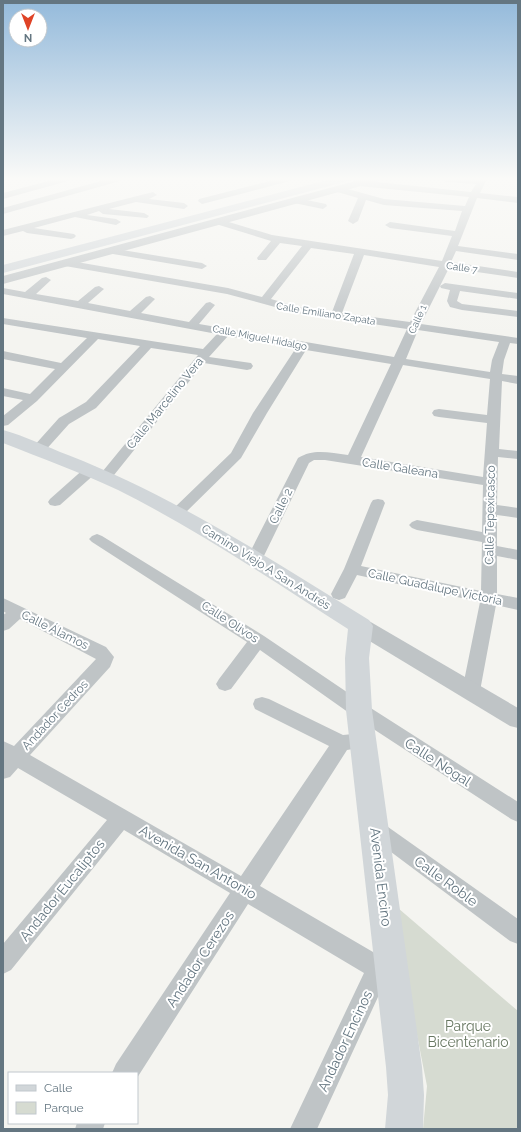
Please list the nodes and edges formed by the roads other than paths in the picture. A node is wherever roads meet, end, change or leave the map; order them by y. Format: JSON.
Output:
{"nodes":[{"id":1,"x":41,"y":232,"type":"edge"},
{"id":2,"x":111,"y":232,"type":"edge"},
{"id":3,"x":150,"y":232,"type":"edge"},
{"id":4,"x":182,"y":232,"type":"edge"},
{"id":5,"x":253,"y":232,"type":"edge"},
{"id":6,"x":442,"y":232,"type":"edge"},
{"id":7,"x":459,"y":234,"type":"joint"},
{"id":8,"x":71,"y":236,"type":"dead end"},
{"id":9,"x":278,"y":239,"type":"junction"},
{"id":10,"x":308,"y":245,"type":"junction"},
{"id":11,"x":453,"y":248,"type":"junction"},
{"id":12,"x":110,"y":251,"type":"junction"},
{"id":13,"x":360,"y":252,"type":"junction"},
{"id":14,"x":518,"y":257,"type":"edge"},
{"id":15,"x":262,"y":258,"type":"dead end"},
{"id":16,"x":3,"y":260,"type":"edge"},
{"id":17,"x":65,"y":263,"type":"junction"},
{"id":18,"x":445,"y":265,"type":"junction"},
{"id":19,"x":202,"y":266,"type":"dead end"},
{"id":20,"x":3,"y":269,"type":"edge"},
{"id":21,"x":518,"y":275,"type":"edge"},
{"id":22,"x":3,"y":280,"type":"edge"},
{"id":23,"x":46,"y":280,"type":"dead end"},
{"id":24,"x":436,"y":284,"type":"junction"},
{"id":25,"x":456,"y":287,"type":"junction"},
{"id":26,"x":99,"y":289,"type":"dead end"},
{"id":27,"x":3,"y":292,"type":"edge"},
{"id":28,"x":27,"y":296,"type":"junction"},
{"id":29,"x":518,"y":296,"type":"edge"},
{"id":30,"x":150,"y":299,"type":"dead end"},
{"id":31,"x":264,"y":301,"type":"junction"},
{"id":32,"x":80,"y":305,"type":"junction"},
{"id":33,"x":210,"y":305,"type":"dead end"},
{"id":34,"x":133,"y":314,"type":"junction"},
{"id":35,"x":518,"y":314,"type":"edge"},
{"id":36,"x":336,"y":315,"type":"junction"},
{"id":37,"x":3,"y":321,"type":"edge"},
{"id":38,"x":192,"y":325,"type":"junction"},
{"id":39,"x":414,"y":327,"type":"junction"},
{"id":40,"x":226,"y":331,"type":"junction"},
{"id":41,"x":95,"y":336,"type":"junction"},
{"id":42,"x":512,"y":340,"type":"edge"},
{"id":43,"x":148,"y":344,"type":"junction"},
{"id":44,"x":303,"y":346,"type":"junction"},
{"id":45,"x":3,"y":354,"type":"edge"},
{"id":46,"x":204,"y":356,"type":"junction"},
{"id":47,"x":398,"y":362,"type":"junction"},
{"id":48,"x":247,"y":366,"type":"dead end"},
{"id":49,"x":64,"y":367,"type":"junction"},
{"id":50,"x":496,"y":377,"type":"junction"},
{"id":51,"x":518,"y":380,"type":"edge"},
{"id":52,"x":3,"y":392,"type":"edge"},
{"id":53,"x":33,"y":398,"type":"junction"},
{"id":54,"x":439,"y":413,"type":"dead end"},
{"id":55,"x":493,"y":420,"type":"junction"},
{"id":56,"x":5,"y":436,"type":"edge"},
{"id":57,"x":38,"y":450,"type":"junction"},
{"id":58,"x":492,"y":452,"type":"junction"},
{"id":59,"x":518,"y":455,"type":"edge"},
{"id":60,"x":311,"y":456,"type":"joint"},
{"id":61,"x":352,"y":460,"type":"junction"},
{"id":62,"x":98,"y":474,"type":"junction"},
{"id":63,"x":490,"y":482,"type":"junction"},
{"id":64,"x":55,"y":502,"type":"dead end"},
{"id":65,"x":378,"y":503,"type":"dead end"},
{"id":66,"x":490,"y":509,"type":"junction"},
{"id":67,"x":177,"y":513,"type":"junction"},
{"id":68,"x":518,"y":513,"type":"edge"},
{"id":69,"x":417,"y":525,"type":"dead end"},
{"id":70,"x":98,"y":539,"type":"dead end"},
{"id":71,"x":489,"y":544,"type":"junction"},
{"id":72,"x":518,"y":556,"type":"edge"},
{"id":73,"x":254,"y":560,"type":"junction"},
{"id":74,"x":352,"y":570,"type":"junction"},
{"id":75,"x":339,"y":594,"type":"dead end"},
{"id":76,"x":489,"y":598,"type":"junction"},
{"id":77,"x":518,"y":604,"type":"edge"},
{"id":78,"x":10,"y":608,"type":"edge"},
{"id":79,"x":3,"y":625,"type":"edge"},
{"id":80,"x":361,"y":626,"type":"junction"},
{"id":81,"x":258,"y":640,"type":"junction"},
{"id":82,"x":105,"y":657,"type":"joint"},
{"id":83,"x":225,"y":684,"type":"dead end"},
{"id":84,"x":471,"y":691,"type":"junction"},
{"id":85,"x":262,"y":704,"type":"dead end"},
{"id":86,"x":359,"y":710,"type":"junction"},
{"id":87,"x":518,"y":719,"type":"edge"},
{"id":88,"x":352,"y":742,"type":"junction"},
{"id":89,"x":8,"y":759,"type":"edge"},
{"id":90,"x":518,"y":813,"type":"edge"},
{"id":91,"x":121,"y":818,"type":"junction"},
{"id":92,"x":374,"y":828,"type":"junction"},
{"id":93,"x":246,"y":890,"type":"junction"},
{"id":94,"x":518,"y":933,"type":"edge"},
{"id":95,"x":3,"y":962,"type":"edge"},
{"id":96,"x":386,"y":972,"type":"junction"},
{"id":97,"x":126,"y":1072,"type":"edge"},
{"id":98,"x":303,"y":1129,"type":"edge"},
{"id":99,"x":404,"y":1129,"type":"edge"}],
"edges":[{"from":1,"to":8,"type":"street"},
{"from":2,"to":16,"type":"main road"},
{"from":3,"to":20,"type":"main road"},
{"from":4,"to":12,"type":"street"},
{"from":5,"to":9,"type":"street","name":"Calle 7"},
{"from":6,"to":7,"type":"street"},
{"from":7,"to":11,"type":"street","name":"Calle 1"},
{"from":9,"to":10,"type":"street","name":"Calle 7"},
{"from":9,"to":15,"type":"street"},
{"from":10,"to":13,"type":"street","name":"Calle 7"},
{"from":10,"to":31,"type":"street"},
{"from":11,"to":14,"type":"street"},
{"from":11,"to":18,"type":"street","name":"Calle 1"},
{"from":12,"to":17,"type":"street"},
{"from":12,"to":19,"type":"street"},
{"from":13,"to":18,"type":"street","name":"Calle 7"},
{"from":13,"to":36,"type":"street"},
{"from":17,"to":22,"type":"street"},
{"from":17,"to":31,"type":"street","name":"Calle Emiliano Zapata"},
{"from":18,"to":21,"type":"street","name":"Calle 7"},
{"from":18,"to":24,"type":"street","name":"Calle 1"},
{"from":23,"to":28,"type":"street"},
{"from":24,"to":25,"type":"street"},
{"from":24,"to":39,"type":"street","name":"Calle 1"},
{"from":25,"to":29,"type":"street"},
{"from":25,"to":35,"type":"street"},
{"from":26,"to":32,"type":"street"},
{"from":27,"to":28,"type":"street","name":"Calle Miguel Hidalgo"},
{"from":28,"to":32,"type":"street","name":"Calle Miguel Hidalgo"},
{"from":30,"to":34,"type":"street"},
{"from":31,"to":36,"type":"street","name":"Calle Emiliano Zapata"},
{"from":32,"to":34,"type":"street","name":"Calle Miguel Hidalgo"},
{"from":33,"to":38,"type":"street"},
{"from":34,"to":38,"type":"street","name":"Calle Miguel Hidalgo"},
{"from":36,"to":39,"type":"street","name":"Calle Emiliano Zapata"},
{"from":37,"to":41,"type":"street"},
{"from":38,"to":40,"type":"street","name":"Calle Miguel Hidalgo"},
{"from":39,"to":42,"type":"street","name":"Calle Emiliano Zapata"},
{"from":39,"to":47,"type":"street","name":"Calle 1"},
{"from":40,"to":44,"type":"street","name":"Calle Miguel Hidalgo"},
{"from":40,"to":46,"type":"street","name":"Calle Marcelino Vera"},
{"from":41,"to":43,"type":"street"},
{"from":41,"to":49,"type":"street"},
{"from":42,"to":50,"type":"street","name":"Calle Tepexicasco"},
{"from":43,"to":46,"type":"street"},
{"from":43,"to":57,"type":"street"},
{"from":44,"to":47,"type":"street","name":"Calle Miguel Hidalgo"},
{"from":44,"to":67,"type":"street"},
{"from":45,"to":49,"type":"street"},
{"from":46,"to":48,"type":"street"},
{"from":46,"to":62,"type":"street","name":"Calle Marcelino Vera"},
{"from":47,"to":50,"type":"street","name":"Calle Miguel Hidalgo"},
{"from":47,"to":61,"type":"street","name":"Calle 1"},
{"from":49,"to":53,"type":"street"},
{"from":50,"to":51,"type":"street","name":"Calle Miguel Hidalgo"},
{"from":50,"to":55,"type":"street","name":"Calle Tepexicasco"},
{"from":52,"to":53,"type":"street"},
{"from":53,"to":56,"type":"street"},
{"from":54,"to":55,"type":"street"},
{"from":55,"to":58,"type":"street","name":"Calle Tepexicasco"},
{"from":56,"to":57,"type":"main road","name":"Camino Viejo A San Andrés"},
{"from":57,"to":62,"type":"main road","name":"Camino Viejo A San Andrés"},
{"from":58,"to":59,"type":"street"},
{"from":58,"to":63,"type":"street","name":"Calle Tepexicasco"},
{"from":60,"to":61,"type":"street","name":"Calle Galeana"},
{"from":60,"to":73,"type":"street","name":"Calle 2"},
{"from":61,"to":63,"type":"street","name":"Calle Galeana"},
{"from":62,"to":64,"type":"street","name":"Calle Marcelino Vera"},
{"from":62,"to":67,"type":"main road","name":"Camino Viejo A San Andrés"},
{"from":63,"to":66,"type":"street","name":"Calle Tepexicasco"},
{"from":65,"to":74,"type":"street"},
{"from":66,"to":68,"type":"street"},
{"from":66,"to":71,"type":"street","name":"Calle Tepexicasco"},
{"from":67,"to":73,"type":"main road","name":"Camino Viejo A San Andrés"},
{"from":69,"to":71,"type":"street"},
{"from":70,"to":81,"type":"street","name":"Calle Olivos"},
{"from":71,"to":72,"type":"street"},
{"from":71,"to":76,"type":"street","name":"Calle Tepexicasco"},
{"from":73,"to":80,"type":"main road","name":"Camino Viejo A San Andrés"},
{"from":74,"to":75,"type":"street"},
{"from":74,"to":76,"type":"street","name":"Calle Guadalupe Victoria"},
{"from":76,"to":77,"type":"street","name":"Calle Guadalupe Victoria"},
{"from":76,"to":84,"type":"street","name":"Calle Tepexicasco"},
{"from":78,"to":79,"type":"street"},
{"from":78,"to":82,"type":"street","name":"Calle Álamos"},
{"from":80,"to":84,"type":"street","name":"Camino Viejo A San Andrés"},
{"from":80,"to":86,"type":"main road","name":"Avenida Encino"},
{"from":81,"to":83,"type":"street"},
{"from":81,"to":86,"type":"street","name":"Calle Olivos"},
{"from":82,"to":89,"type":"street","name":"Andador Cedros"},
{"from":84,"to":87,"type":"street","name":"Camino Viejo A San Andrés"},
{"from":85,"to":88,"type":"street"},
{"from":86,"to":88,"type":"main road","name":"Avenida Encino"},
{"from":86,"to":90,"type":"street","name":"Calle Nogal"},
{"from":88,"to":92,"type":"main road","name":"Avenida Encino"},
{"from":88,"to":93,"type":"street","name":"Andador Cerezos"},
{"from":89,"to":91,"type":"street","name":"Avenida San Antonio"},
{"from":91,"to":93,"type":"street","name":"Avenida San Antonio"},
{"from":91,"to":95,"type":"street","name":"Andador Eucaliptos"},
{"from":92,"to":94,"type":"street","name":"Calle Roble"},
{"from":92,"to":96,"type":"main road","name":"Avenida Encino"},
{"from":93,"to":96,"type":"street","name":"Avenida San Antonio"},
{"from":93,"to":97,"type":"street","name":"Andador Cerezos"},
{"from":96,"to":98,"type":"street","name":"Andador Encinos"},
{"from":96,"to":99,"type":"main road","name":"Avenida Encino"}]}
